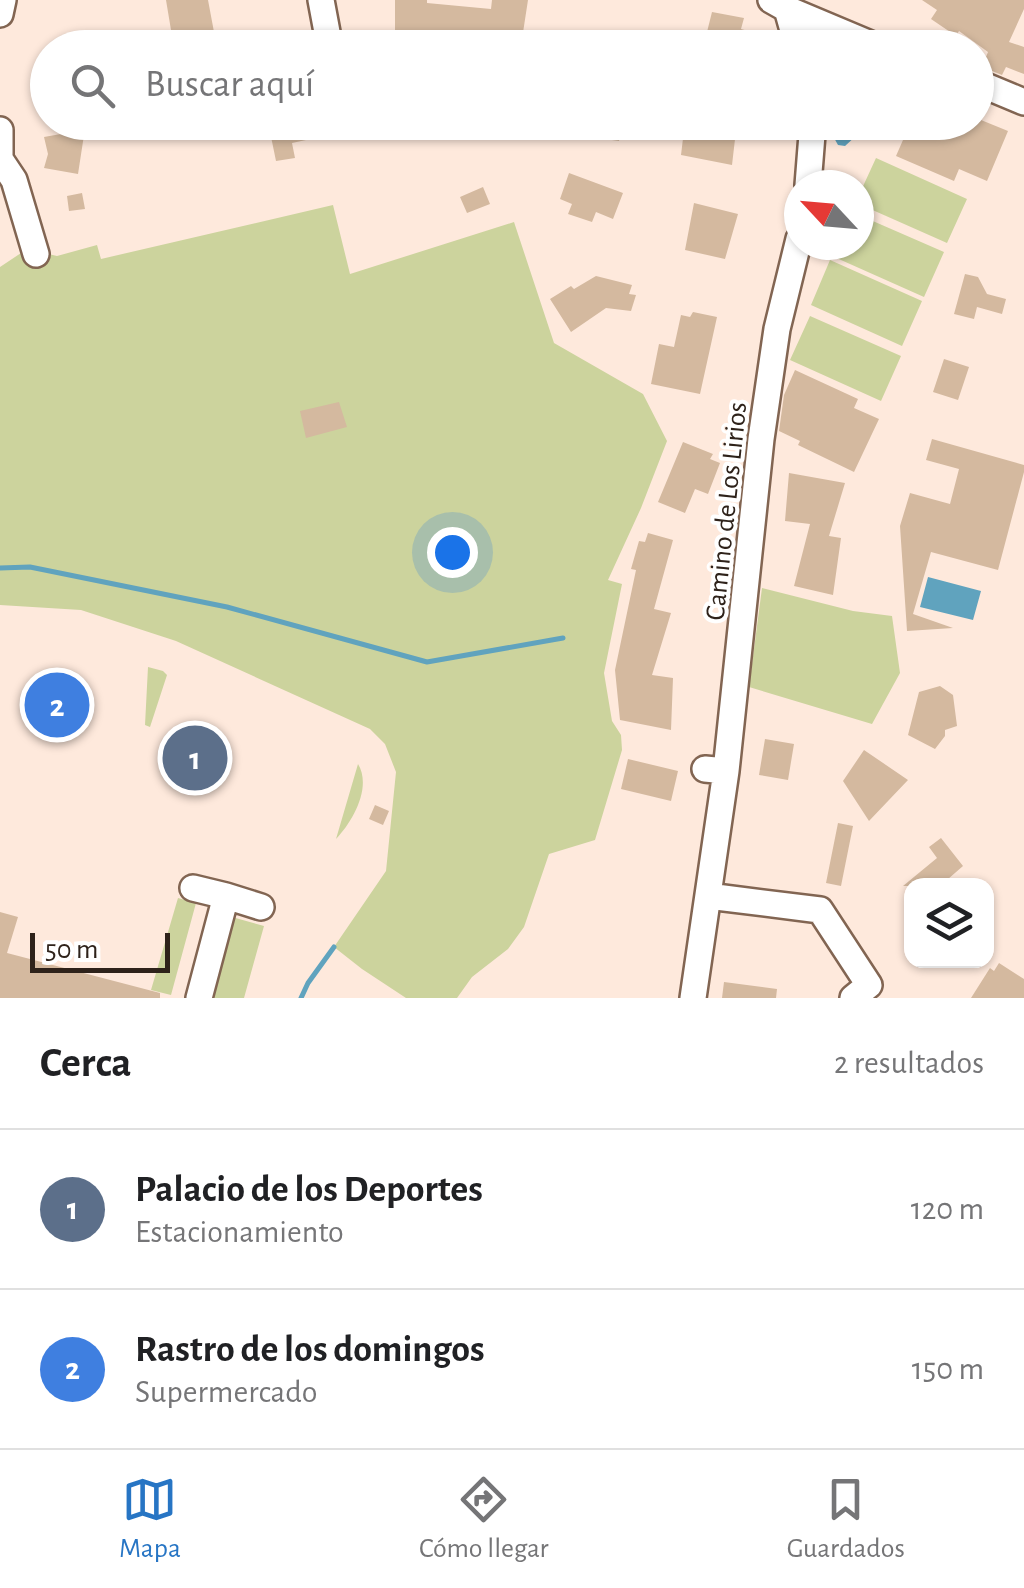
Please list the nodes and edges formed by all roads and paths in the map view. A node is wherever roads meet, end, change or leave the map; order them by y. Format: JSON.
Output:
{"nodes":[{"id":1,"x":4,"y":0,"type":"edge"},
{"id":2,"x":320,"y":0,"type":"edge"},
{"id":3,"x":779,"y":5,"type":"edge"},
{"id":4,"x":0,"y":14,"type":"edge"},
{"id":5,"x":326,"y":30,"type":"edge"},
{"id":6,"x":790,"y":30,"type":"edge"},
{"id":7,"x":838,"y":30,"type":"edge"},
{"id":8,"x":994,"y":90,"type":"edge"},
{"id":9,"x":1024,"y":102,"type":"edge"},
{"id":10,"x":0,"y":130,"type":"edge"},
{"id":11,"x":811,"y":140,"type":"edge"},
{"id":12,"x":809,"y":170,"type":"edge"},
{"id":13,"x":36,"y":254,"type":"dead end"},
{"id":14,"x":794,"y":260,"type":"edge"},
{"id":15,"x":193,"y":888,"type":"dead end"},
{"id":16,"x":226,"y":896,"type":"junction"},
{"id":17,"x":708,"y":896,"type":"junction"},
{"id":18,"x":261,"y":907,"type":"dead end"},
{"id":19,"x":199,"y":998,"type":"edge"},
{"id":20,"x":693,"y":998,"type":"edge"},
{"id":21,"x":854,"y":998,"type":"edge"}],
"edges":[{"from":1,"to":4,"type":"street"},
{"from":2,"to":5,"type":"street"},
{"from":3,"to":6,"type":"street"},
{"from":3,"to":7,"type":"street"},
{"from":8,"to":9,"type":"street"},
{"from":10,"to":13,"type":"street"},
{"from":11,"to":12,"type":"street"},
{"from":14,"to":17,"type":"street","name":"Camino de Los Lirios"},
{"from":15,"to":16,"type":"street"},
{"from":16,"to":18,"type":"street"},
{"from":16,"to":19,"type":"street"},
{"from":17,"to":20,"type":"street","name":"Camino de Los Lirios"},
{"from":17,"to":21,"type":"street"}]}
